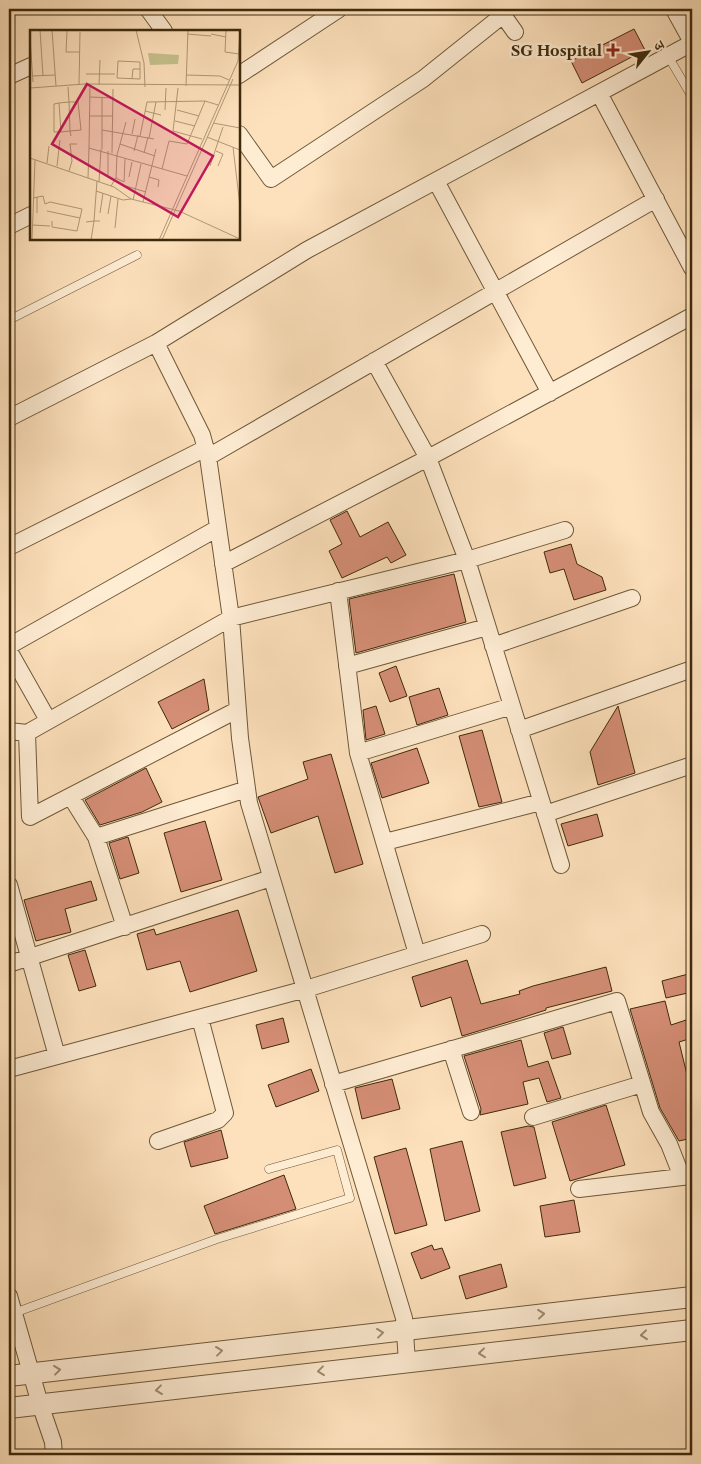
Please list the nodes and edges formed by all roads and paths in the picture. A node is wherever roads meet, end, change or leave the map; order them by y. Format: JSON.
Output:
{"nodes":[{"id":1,"x":339,"y":9,"type":"edge"},
{"id":2,"x":676,"y":9,"type":"edge"},
{"id":3,"x":156,"y":12,"type":"edge"},
{"id":4,"x":501,"y":12,"type":"edge"},
{"id":5,"x":164,"y":30,"type":"edge"},
{"id":6,"x":515,"y":32,"type":"dead end"},
{"id":7,"x":692,"y":38,"type":"edge"},
{"id":8,"x":692,"y":43,"type":"edge"},
{"id":9,"x":668,"y":56,"type":"junction"},
{"id":10,"x":30,"y":66,"type":"edge"},
{"id":11,"x":240,"y":74,"type":"edge"},
{"id":12,"x":9,"y":76,"type":"edge"},
{"id":13,"x":599,"y":93,"type":"junction"},
{"id":14,"x":692,"y":97,"type":"edge"},
{"id":15,"x":240,"y":135,"type":"edge"},
{"id":16,"x":436,"y":181,"type":"junction"},
{"id":17,"x":656,"y":200,"type":"junction"},
{"id":18,"x":30,"y":216,"type":"edge"},
{"id":19,"x":9,"y":226,"type":"edge"},
{"id":20,"x":138,"y":254,"type":"dead end"},
{"id":21,"x":692,"y":268,"type":"edge"},
{"id":22,"x":496,"y":292,"type":"junction"},
{"id":23,"x":692,"y":316,"type":"edge"},
{"id":24,"x":9,"y":320,"type":"edge"},
{"id":25,"x":156,"y":342,"type":"junction"},
{"id":26,"x":374,"y":361,"type":"junction"},
{"id":27,"x":550,"y":392,"type":"junction"},
{"id":28,"x":9,"y":418,"type":"edge"},
{"id":29,"x":207,"y":452,"type":"junction"},
{"id":30,"x":428,"y":458,"type":"junction"},
{"id":31,"x":218,"y":528,"type":"junction"},
{"id":32,"x":565,"y":530,"type":"dead end"},
{"id":33,"x":9,"y":547,"type":"edge"},
{"id":34,"x":467,"y":560,"type":"junction"},
{"id":35,"x":223,"y":564,"type":"junction"},
{"id":36,"x":338,"y":591,"type":"junction"},
{"id":37,"x":632,"y":598,"type":"dead end"},
{"id":38,"x":231,"y":618,"type":"junction"},
{"id":39,"x":487,"y":626,"type":"junction"},
{"id":40,"x":9,"y":646,"type":"edge"},
{"id":41,"x":493,"y":646,"type":"junction"},
{"id":42,"x":9,"y":652,"type":"edge"},
{"id":43,"x":347,"y":666,"type":"junction"},
{"id":44,"x":692,"y":669,"type":"edge"},
{"id":45,"x":512,"y":706,"type":"junction"},
{"id":46,"x":238,"y":710,"type":"junction"},
{"id":47,"x":48,"y":720,"type":"junction"},
{"id":48,"x":519,"y":730,"type":"junction"},
{"id":49,"x":9,"y":731,"type":"edge"},
{"id":50,"x":27,"y":733,"type":"junction"},
{"id":51,"x":358,"y":753,"type":"junction"},
{"id":52,"x":692,"y":765,"type":"edge"},
{"id":53,"x":247,"y":789,"type":"junction"},
{"id":54,"x":72,"y":797,"type":"junction"},
{"id":55,"x":543,"y":808,"type":"junction"},
{"id":56,"x":96,"y":838,"type":"junction"},
{"id":57,"x":385,"y":842,"type":"junction"},
{"id":58,"x":561,"y":865,"type":"dead end"},
{"id":59,"x":271,"y":878,"type":"junction"},
{"id":60,"x":9,"y":885,"type":"edge"},
{"id":61,"x":125,"y":927,"type":"junction"},
{"id":62,"x":482,"y":934,"type":"dead end"},
{"id":63,"x":417,"y":954,"type":"junction"},
{"id":64,"x":30,"y":957,"type":"junction"},
{"id":65,"x":9,"y":964,"type":"edge"},
{"id":66,"x":306,"y":989,"type":"junction"},
{"id":67,"x":200,"y":1018,"type":"junction"},
{"id":68,"x":451,"y":1049,"type":"junction"},
{"id":69,"x":57,"y":1056,"type":"junction"},
{"id":70,"x":9,"y":1069,"type":"edge"},
{"id":71,"x":333,"y":1084,"type":"junction"},
{"id":72,"x":642,"y":1084,"type":"junction"},
{"id":73,"x":471,"y":1112,"type":"dead end"},
{"id":74,"x":533,"y":1117,"type":"dead end"},
{"id":75,"x":158,"y":1141,"type":"dead end"},
{"id":76,"x":344,"y":1148,"type":"junction"},
{"id":77,"x":270,"y":1169,"type":"dead end"},
{"id":78,"x":687,"y":1177,"type":"edge"},
{"id":79,"x":579,"y":1189,"type":"dead end"},
{"id":80,"x":9,"y":1296,"type":"edge"},
{"id":81,"x":692,"y":1297,"type":"edge"},
{"id":82,"x":14,"y":1313,"type":"junction"},
{"id":83,"x":405,"y":1330,"type":"junction"},
{"id":84,"x":692,"y":1333,"type":"edge"},
{"id":85,"x":407,"y":1362,"type":"junction"},
{"id":86,"x":31,"y":1373,"type":"junction"},
{"id":87,"x":9,"y":1376,"type":"edge"},
{"id":88,"x":40,"y":1404,"type":"junction"},
{"id":89,"x":9,"y":1408,"type":"edge"},
{"id":90,"x":54,"y":1455,"type":"edge"}],
"edges":[{"from":1,"to":11,"type":"street"},
{"from":2,"to":7,"type":"street"},
{"from":3,"to":5,"type":"street"},
{"from":4,"to":6,"type":"street"},
{"from":4,"to":15,"type":"street"},
{"from":8,"to":9,"type":"street"},
{"from":9,"to":13,"type":"street"},
{"from":9,"to":14,"type":"lane"},
{"from":10,"to":12,"type":"street"},
{"from":13,"to":16,"type":"street"},
{"from":13,"to":17,"type":"street"},
{"from":16,"to":22,"type":"street"},
{"from":16,"to":25,"type":"street"},
{"from":17,"to":21,"type":"street"},
{"from":17,"to":22,"type":"street"},
{"from":18,"to":19,"type":"street"},
{"from":20,"to":24,"type":"lane"},
{"from":22,"to":26,"type":"street"},
{"from":22,"to":27,"type":"street"},
{"from":23,"to":27,"type":"street"},
{"from":25,"to":28,"type":"street"},
{"from":25,"to":29,"type":"street"},
{"from":26,"to":29,"type":"street"},
{"from":26,"to":30,"type":"street"},
{"from":27,"to":30,"type":"street"},
{"from":29,"to":31,"type":"street"},
{"from":29,"to":33,"type":"street"},
{"from":30,"to":34,"type":"street"},
{"from":30,"to":35,"type":"street"},
{"from":31,"to":35,"type":"street"},
{"from":31,"to":40,"type":"street"},
{"from":32,"to":34,"type":"street"},
{"from":34,"to":36,"type":"street"},
{"from":34,"to":39,"type":"street"},
{"from":35,"to":38,"type":"street"},
{"from":36,"to":38,"type":"street"},
{"from":36,"to":43,"type":"street"},
{"from":37,"to":41,"type":"street"},
{"from":38,"to":46,"type":"street"},
{"from":38,"to":47,"type":"street"},
{"from":39,"to":41,"type":"street"},
{"from":39,"to":43,"type":"street"},
{"from":41,"to":45,"type":"street"},
{"from":42,"to":47,"type":"street"},
{"from":43,"to":51,"type":"street"},
{"from":44,"to":48,"type":"street"},
{"from":45,"to":48,"type":"street"},
{"from":45,"to":51,"type":"street"},
{"from":46,"to":53,"type":"street"},
{"from":46,"to":54,"type":"street"},
{"from":47,"to":50,"type":"street"},
{"from":48,"to":55,"type":"street"},
{"from":49,"to":50,"type":"street"},
{"from":50,"to":54,"type":"street"},
{"from":51,"to":57,"type":"street"},
{"from":52,"to":55,"type":"street"},
{"from":53,"to":56,"type":"street"},
{"from":53,"to":59,"type":"street"},
{"from":54,"to":56,"type":"street"},
{"from":55,"to":57,"type":"street"},
{"from":55,"to":58,"type":"street"},
{"from":56,"to":61,"type":"street"},
{"from":57,"to":63,"type":"street"},
{"from":59,"to":61,"type":"street"},
{"from":59,"to":66,"type":"street"},
{"from":60,"to":64,"type":"street"},
{"from":61,"to":64,"type":"street"},
{"from":62,"to":63,"type":"street"},
{"from":63,"to":66,"type":"street"},
{"from":64,"to":65,"type":"street"},
{"from":64,"to":69,"type":"street"},
{"from":66,"to":67,"type":"street"},
{"from":66,"to":71,"type":"street"},
{"from":67,"to":69,"type":"street"},
{"from":67,"to":75,"type":"street"},
{"from":68,"to":71,"type":"street"},
{"from":68,"to":72,"type":"street"},
{"from":68,"to":73,"type":"street"},
{"from":69,"to":70,"type":"street"},
{"from":71,"to":76,"type":"street"},
{"from":72,"to":74,"type":"street"},
{"from":72,"to":78,"type":"street"},
{"from":76,"to":77,"type":"lane"},
{"from":76,"to":82,"type":"lane"},
{"from":76,"to":83,"type":"street"},
{"from":78,"to":79,"type":"street"},
{"from":80,"to":82,"type":"street"},
{"from":83,"to":81,"type":"street","one_way":true},
{"from":82,"to":86,"type":"street"},
{"from":83,"to":85,"type":"street"},
{"from":86,"to":83,"type":"street","one_way":true},
{"from":84,"to":85,"type":"street","one_way":true},
{"from":85,"to":88,"type":"street","one_way":true},
{"from":86,"to":87,"type":"street"},
{"from":86,"to":88,"type":"street"},
{"from":88,"to":89,"type":"street"},
{"from":88,"to":90,"type":"street"}]}
